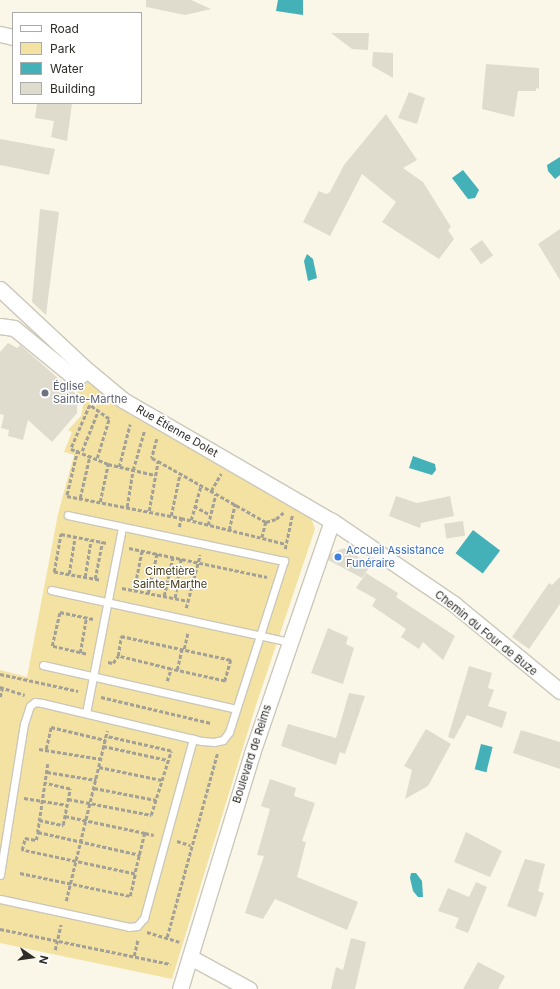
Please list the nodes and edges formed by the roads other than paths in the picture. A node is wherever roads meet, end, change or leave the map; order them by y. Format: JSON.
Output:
{"nodes":[{"id":1,"x":0,"y":34,"type":"edge"},
{"id":2,"x":12,"y":37,"type":"edge"},
{"id":3,"x":0,"y":289,"type":"edge"},
{"id":4,"x":0,"y":326,"type":"edge"},
{"id":5,"x":87,"y":370,"type":"junction"},
{"id":6,"x":68,"y":515,"type":"dead end"},
{"id":7,"x":332,"y":521,"type":"junction"},
{"id":8,"x":122,"y":528,"type":"junction"},
{"id":9,"x":51,"y":590,"type":"dead end"},
{"id":10,"x":108,"y":603,"type":"junction"},
{"id":11,"x":259,"y":635,"type":"junction"},
{"id":12,"x":290,"y":642,"type":"junction"},
{"id":13,"x":43,"y":665,"type":"dead end"},
{"id":14,"x":95,"y":677,"type":"junction"},
{"id":15,"x":560,"y":691,"type":"edge"},
{"id":16,"x":236,"y":709,"type":"junction"},
{"id":17,"x":86,"y":713,"type":"junction"},
{"id":18,"x":194,"y":739,"type":"junction"},
{"id":19,"x":0,"y":875,"type":"edge"},
{"id":20,"x":0,"y":899,"type":"edge"},
{"id":21,"x":190,"y":957,"type":"junction"},
{"id":22,"x":180,"y":989,"type":"edge"},
{"id":23,"x":249,"y":989,"type":"edge"}],
"edges":[{"from":1,"to":2,"type":"street"},
{"from":3,"to":5,"type":"street","name":"Rue Étienne Dolet"},
{"from":4,"to":5,"type":"street"},
{"from":5,"to":7,"type":"street","name":"Rue Étienne Dolet"},
{"from":6,"to":8,"type":"lane"},
{"from":7,"to":12,"type":"street","name":"Boulevard de Reims"},
{"from":7,"to":15,"type":"street","name":"Chemin du Four de Buze"},
{"from":8,"to":10,"type":"lane"},
{"from":8,"to":11,"type":"lane"},
{"from":9,"to":10,"type":"lane"},
{"from":10,"to":11,"type":"lane"},
{"from":10,"to":14,"type":"lane"},
{"from":11,"to":12,"type":"lane"},
{"from":11,"to":16,"type":"lane"},
{"from":12,"to":21,"type":"street","name":"Boulevard de Reims"},
{"from":13,"to":14,"type":"lane"},
{"from":14,"to":16,"type":"lane"},
{"from":14,"to":17,"type":"lane"},
{"from":16,"to":18,"type":"lane"},
{"from":17,"to":18,"type":"lane"},
{"from":17,"to":19,"type":"lane"},
{"from":18,"to":20,"type":"lane"},
{"from":21,"to":22,"type":"street","name":"Boulevard de Reims"},
{"from":21,"to":23,"type":"street"}]}
